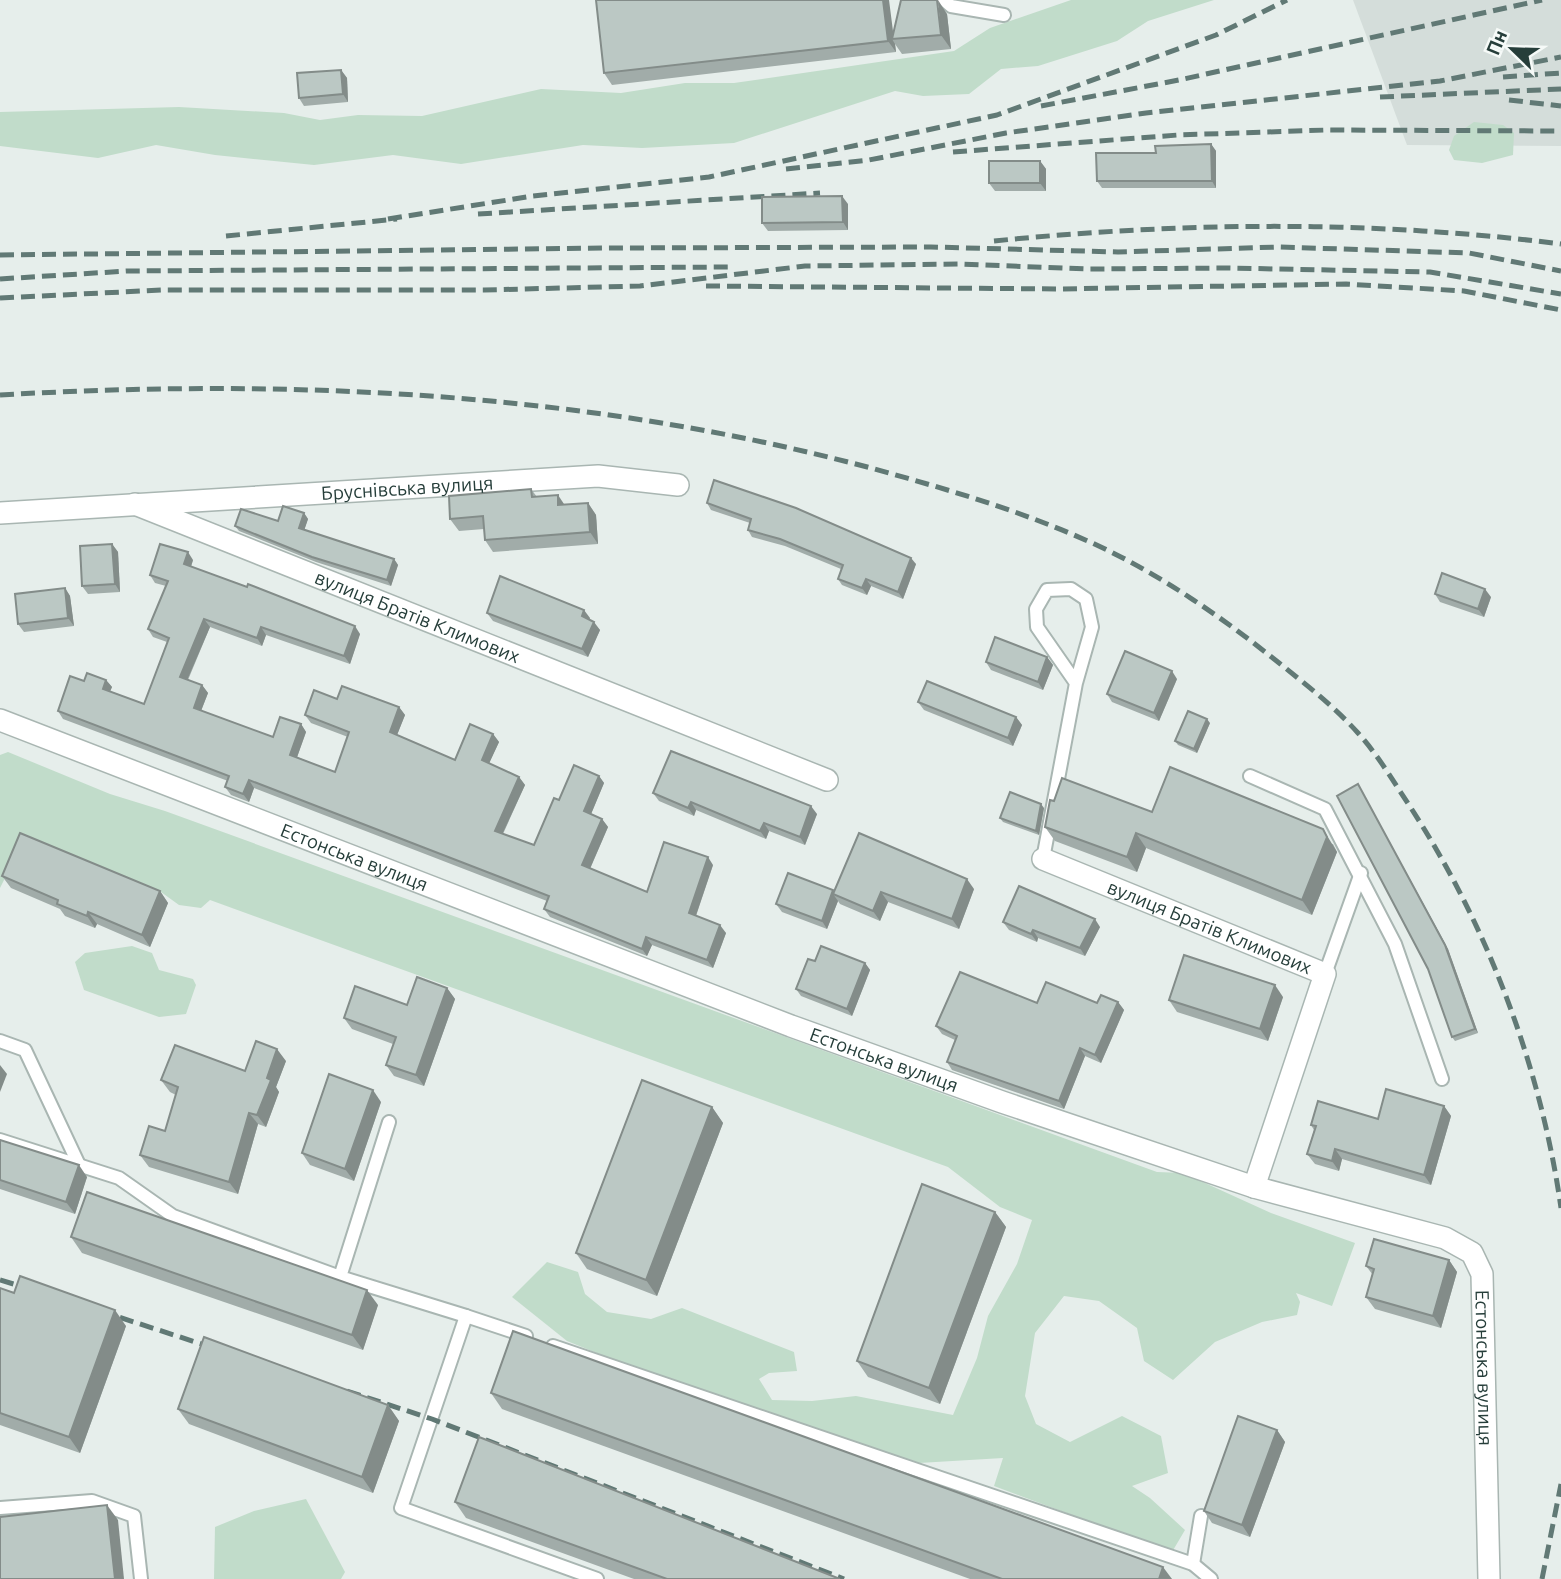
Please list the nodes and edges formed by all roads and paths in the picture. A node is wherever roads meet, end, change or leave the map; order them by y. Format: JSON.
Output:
{"nodes":[{"id":1,"x":944,"y":0,"type":"edge"},
{"id":2,"x":1004,"y":15,"type":"dead end"},
{"id":3,"x":678,"y":485,"type":"dead end"},
{"id":4,"x":135,"y":503,"type":"junction"},
{"id":5,"x":0,"y":513,"type":"edge"},
{"id":6,"x":1076,"y":682,"type":"junction"},
{"id":7,"x":0,"y":720,"type":"edge"},
{"id":8,"x":1250,"y":776,"type":"dead end"},
{"id":9,"x":827,"y":780,"type":"dead end"},
{"id":10,"x":1043,"y":859,"type":"joint"},
{"id":11,"x":1361,"y":873,"type":"junction"},
{"id":12,"x":1325,"y":974,"type":"junction"},
{"id":13,"x":0,"y":1041,"type":"edge"},
{"id":14,"x":1442,"y":1079,"type":"dead end"},
{"id":15,"x":389,"y":1122,"type":"dead end"},
{"id":16,"x":0,"y":1140,"type":"edge"},
{"id":17,"x":79,"y":1165,"type":"junction"},
{"id":18,"x":1254,"y":1187,"type":"junction"},
{"id":19,"x":340,"y":1277,"type":"junction"},
{"id":20,"x":466,"y":1316,"type":"junction"},
{"id":21,"x":0,"y":1508,"type":"edge"},
{"id":22,"x":1201,"y":1516,"type":"dead end"},
{"id":23,"x":1194,"y":1564,"type":"junction"},
{"id":24,"x":141,"y":1579,"type":"edge"},
{"id":25,"x":597,"y":1579,"type":"edge"},
{"id":26,"x":1211,"y":1579,"type":"edge"},
{"id":27,"x":1489,"y":1579,"type":"edge"}],
"edges":[{"from":1,"to":2,"type":"lane"},
{"from":3,"to":4,"type":"street","name":"Бруснівська вулиця"},
{"from":4,"to":5,"type":"street","name":"вулиця Братів Климових"},
{"from":4,"to":9,"type":"street","name":"вулиця Братів Климових"},
{"from":6,"to":6,"type":"lane"},
{"from":6,"to":10,"type":"lane"},
{"from":7,"to":18,"type":"street","name":"Естонська вулиця"},
{"from":8,"to":11,"type":"lane"},
{"from":10,"to":12,"type":"street","name":"вулиця Братів Климових"},
{"from":11,"to":12,"type":"lane"},
{"from":11,"to":14,"type":"lane"},
{"from":12,"to":18,"type":"street","name":"вулиця Братів Климових"},
{"from":13,"to":17,"type":"lane"},
{"from":15,"to":19,"type":"lane"},
{"from":16,"to":17,"type":"lane"},
{"from":17,"to":19,"type":"lane"},
{"from":18,"to":27,"type":"street","name":"Естонська вулиця"},
{"from":19,"to":20,"type":"lane"},
{"from":20,"to":23,"type":"lane"},
{"from":20,"to":25,"type":"lane"},
{"from":21,"to":24,"type":"lane"},
{"from":22,"to":23,"type":"lane"},
{"from":23,"to":26,"type":"lane"}]}
